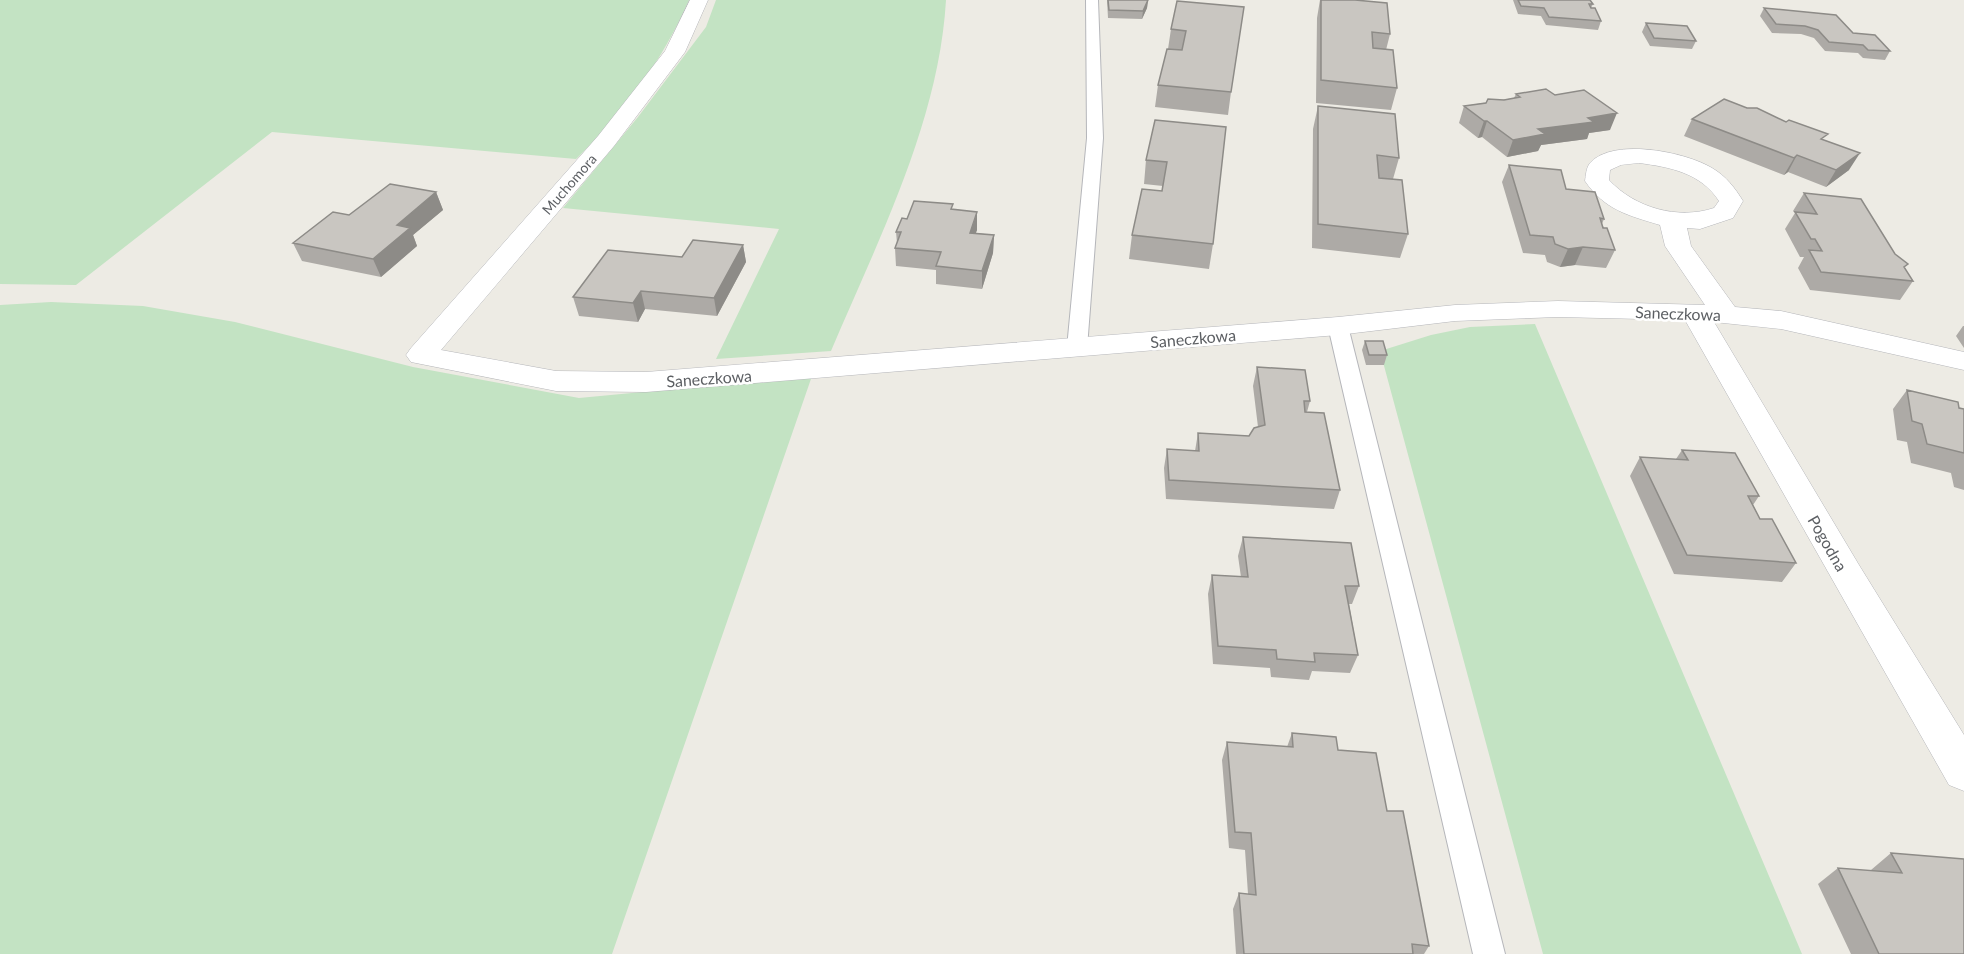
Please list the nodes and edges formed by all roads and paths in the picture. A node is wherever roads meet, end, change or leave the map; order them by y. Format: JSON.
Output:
{"nodes":[{"id":1,"x":699,"y":0,"type":"edge"},
{"id":2,"x":1092,"y":0,"type":"edge"},
{"id":3,"x":1672,"y":220,"type":"junction"},
{"id":4,"x":1710,"y":313,"type":"junction"},
{"id":5,"x":1338,"y":326,"type":"junction"},
{"id":6,"x":1077,"y":348,"type":"junction"},
{"id":7,"x":421,"y":355,"type":"joint"},
{"id":8,"x":1964,"y":361,"type":"edge"},
{"id":9,"x":1964,"y":772,"type":"edge"},
{"id":10,"x":1489,"y":954,"type":"edge"}],
"edges":[{"from":1,"to":7,"type":"street","name":"Muchomora"},
{"from":2,"to":6,"type":"lane"},
{"from":3,"to":3,"type":"street"},
{"from":3,"to":4,"type":"street","name":"Pogodna"},
{"from":4,"to":5,"type":"street","name":"Saneczkowa"},
{"from":4,"to":8,"type":"street","name":"Saneczkowa"},
{"from":4,"to":9,"type":"street","name":"Pogodna"},
{"from":5,"to":6,"type":"street","name":"Saneczkowa"},
{"from":5,"to":10,"type":"lane"},
{"from":6,"to":7,"type":"street","name":"Saneczkowa"}]}
